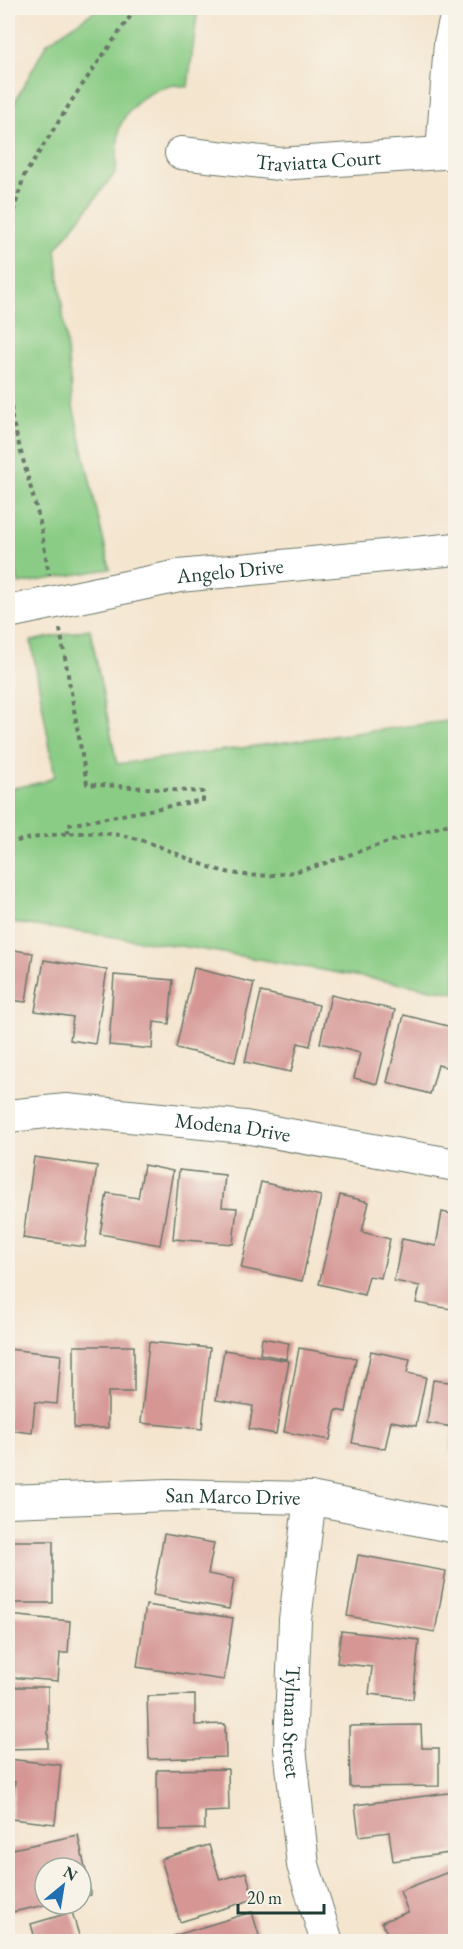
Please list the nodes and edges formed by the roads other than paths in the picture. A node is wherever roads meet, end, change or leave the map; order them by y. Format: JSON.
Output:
{"nodes":[{"id":1,"x":456,"y":17,"type":"edge"},
{"id":2,"x":180,"y":153,"type":"dead end"},
{"id":3,"x":449,"y":153,"type":"edge"},
{"id":4,"x":456,"y":549,"type":"edge"},
{"id":5,"x":8,"y":612,"type":"edge"},
{"id":6,"x":8,"y":1116,"type":"edge"},
{"id":7,"x":456,"y":1165,"type":"edge"},
{"id":8,"x":310,"y":1498,"type":"junction"},
{"id":9,"x":8,"y":1501,"type":"edge"},
{"id":10,"x":456,"y":1527,"type":"edge"},
{"id":11,"x":327,"y":1941,"type":"edge"}],
"edges":[{"from":1,"to":3,"type":"street"},
{"from":2,"to":3,"type":"street","name":"Traviatta Court"},
{"from":4,"to":5,"type":"street","name":"Angelo Drive"},
{"from":6,"to":7,"type":"street","name":"Modena Drive"},
{"from":8,"to":9,"type":"street","name":"San Marco Drive"},
{"from":8,"to":10,"type":"street","name":"San Marco Drive"},
{"from":8,"to":11,"type":"street","name":"Tylman Street"}]}
